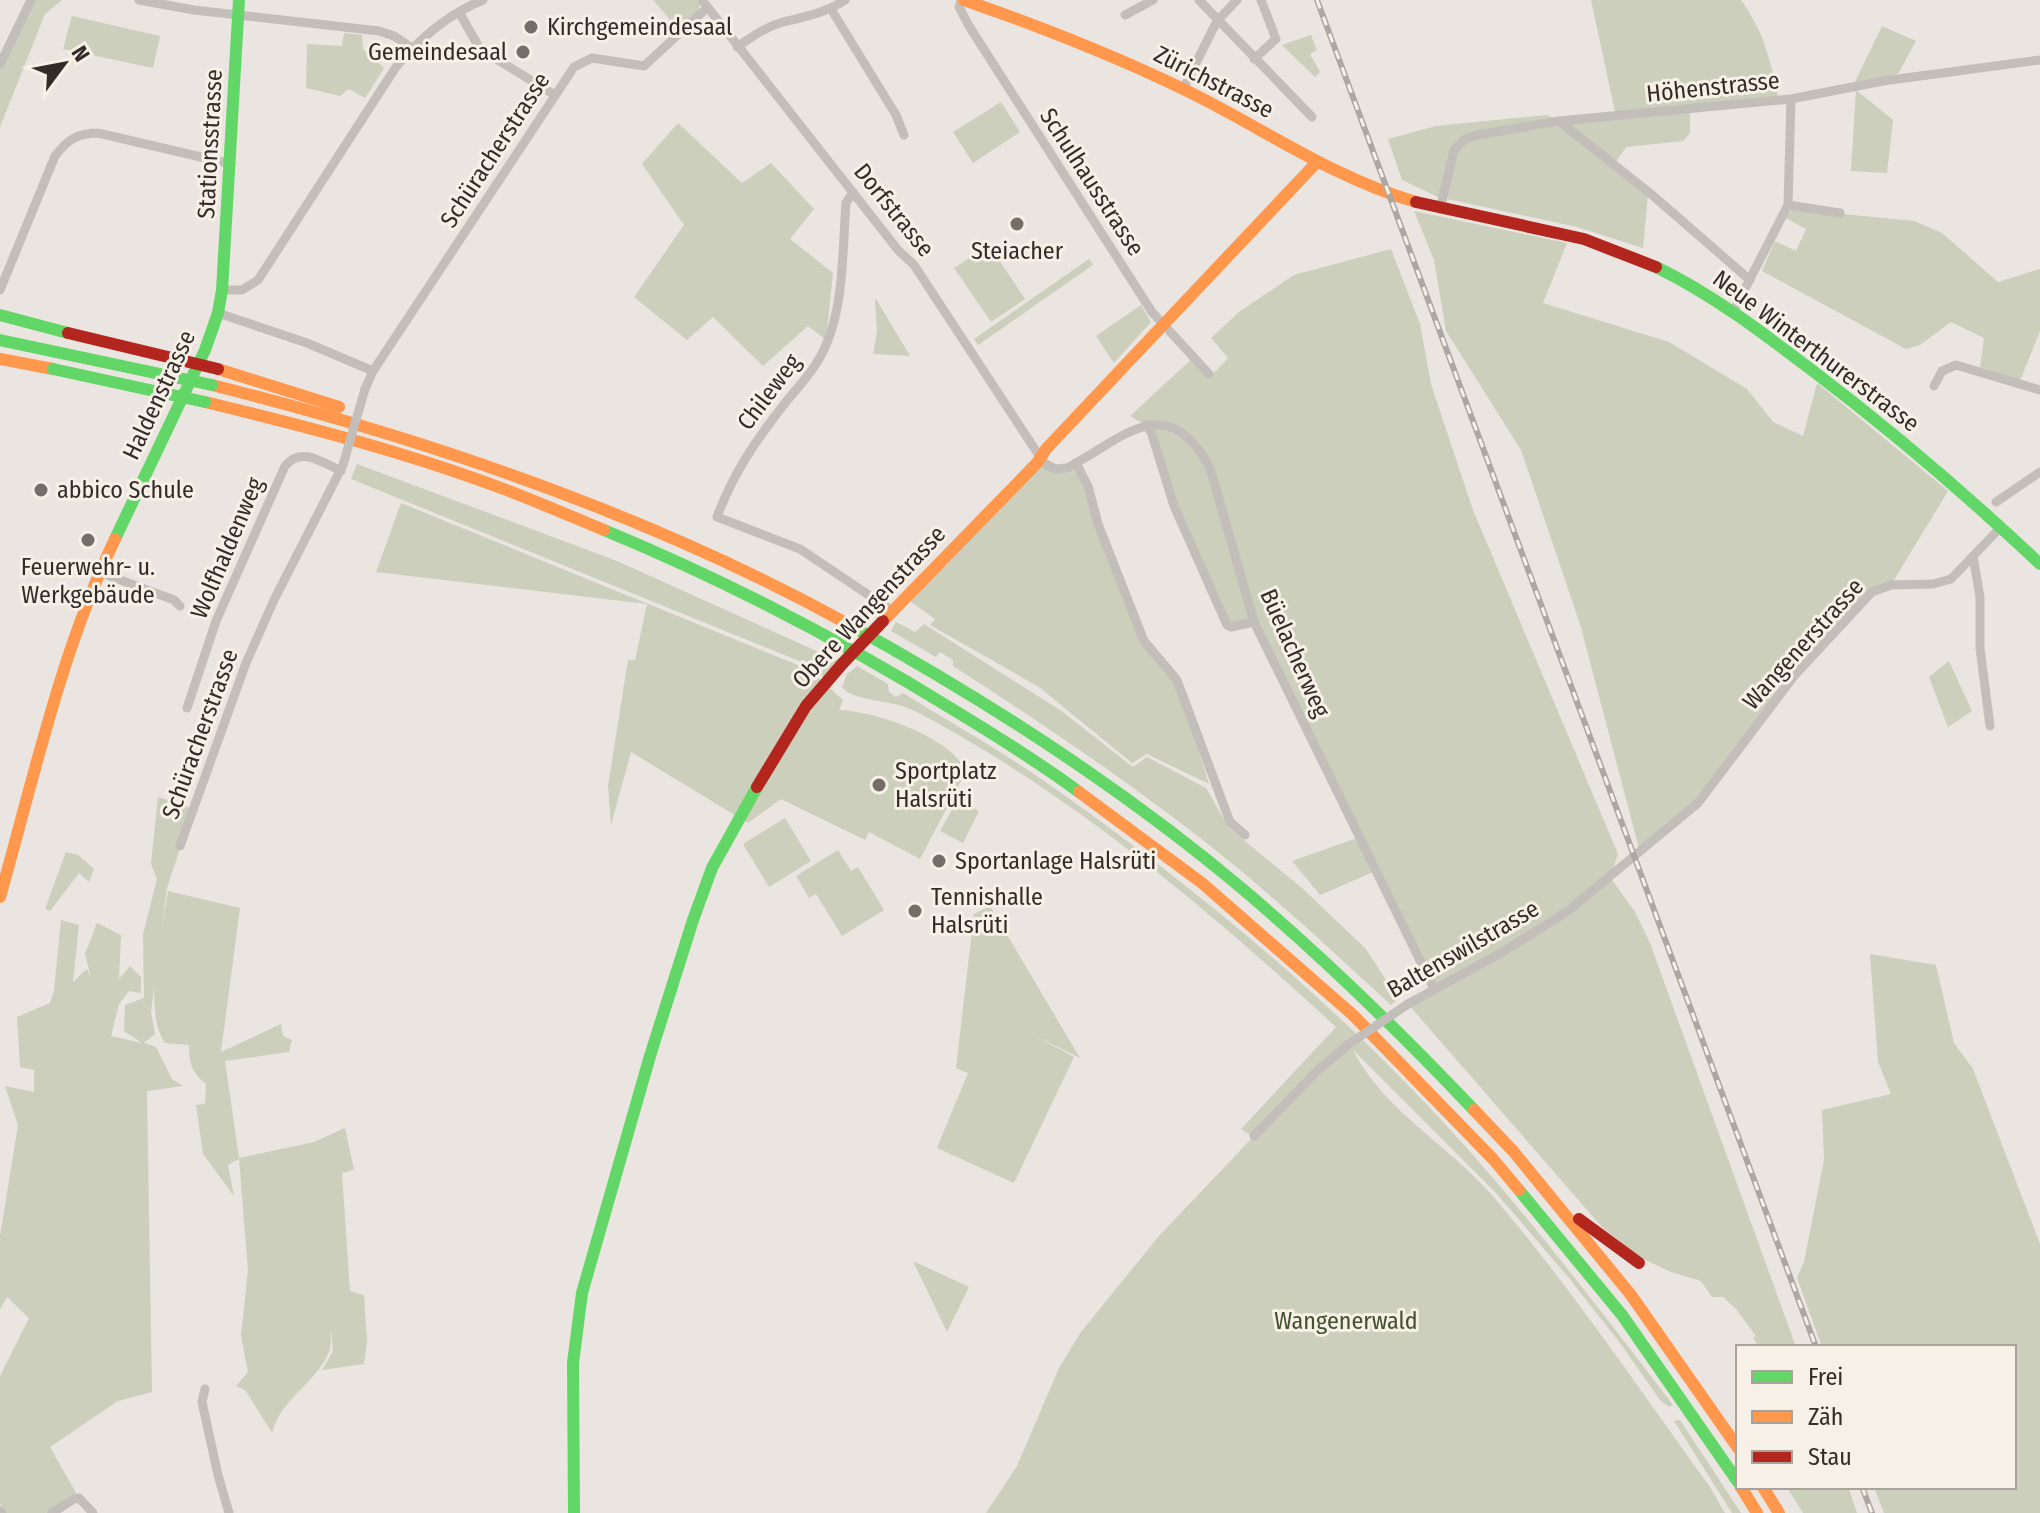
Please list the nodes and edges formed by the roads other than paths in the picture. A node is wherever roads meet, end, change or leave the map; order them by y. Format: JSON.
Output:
{"nodes":[{"id":1,"x":31,"y":0,"type":"edge"},
{"id":2,"x":139,"y":0,"type":"edge"},
{"id":3,"x":208,"y":0,"type":"edge"},
{"id":4,"x":239,"y":0,"type":"edge"},
{"id":5,"x":483,"y":0,"type":"edge"},
{"id":6,"x":845,"y":0,"type":"edge"},
{"id":7,"x":962,"y":0,"type":"edge"},
{"id":8,"x":1153,"y":0,"type":"edge"},
{"id":9,"x":1199,"y":0,"type":"edge"},
{"id":10,"x":1237,"y":0,"type":"edge"},
{"id":11,"x":1261,"y":0,"type":"edge"},
{"id":12,"x":705,"y":4,"type":"edge"},
{"id":13,"x":831,"y":9,"type":"junction"},
{"id":14,"x":208,"y":11,"type":"junction"},
{"id":15,"x":459,"y":12,"type":"junction"},
{"id":16,"x":239,"y":15,"type":"junction"},
{"id":17,"x":1125,"y":15,"type":"dead end"},
{"id":18,"x":1217,"y":21,"type":"junction"},
{"id":19,"x":737,"y":47,"type":"junction"},
{"id":20,"x":412,"y":48,"type":"junction"},
{"id":21,"x":1254,"y":59,"type":"junction"},
{"id":22,"x":2040,"y":60,"type":"edge"},
{"id":23,"x":0,"y":64,"type":"edge"},
{"id":24,"x":1183,"y":89,"type":"junction"},
{"id":25,"x":555,"y":95,"type":"junction"},
{"id":26,"x":1791,"y":99,"type":"junction"},
{"id":27,"x":1312,"y":117,"type":"dead end"},
{"id":28,"x":1559,"y":121,"type":"junction"},
{"id":29,"x":904,"y":135,"type":"dead end"},
{"id":30,"x":1317,"y":162,"type":"junction"},
{"id":31,"x":231,"y":164,"type":"junction"},
{"id":32,"x":853,"y":192,"type":"junction"},
{"id":33,"x":1788,"y":205,"type":"junction"},
{"id":34,"x":1440,"y":209,"type":"junction"},
{"id":35,"x":1840,"y":213,"type":"dead end"},
{"id":36,"x":1750,"y":280,"type":"junction"},
{"id":37,"x":0,"y":290,"type":"edge"},
{"id":38,"x":222,"y":290,"type":"junction"},
{"id":39,"x":1733,"y":312,"type":"junction"},
{"id":40,"x":218,"y":313,"type":"junction"},
{"id":41,"x":0,"y":315,"type":"edge"},
{"id":42,"x":0,"y":322,"type":"edge"},
{"id":43,"x":1163,"y":326,"type":"junction"},
{"id":44,"x":68,"y":333,"type":"junction"},
{"id":45,"x":0,"y":340,"type":"edge"},
{"id":46,"x":0,"y":359,"type":"edge"},
{"id":47,"x":0,"y":368,"type":"edge"},
{"id":48,"x":53,"y":369,"type":"junction"},
{"id":49,"x":373,"y":371,"type":"junction"},
{"id":50,"x":1209,"y":374,"type":"dead end"},
{"id":51,"x":1934,"y":386,"type":"dead end"},
{"id":52,"x":2040,"y":390,"type":"edge"},
{"id":53,"x":1146,"y":425,"type":"junction"},
{"id":54,"x":1040,"y":456,"type":"junction"},
{"id":55,"x":1076,"y":463,"type":"junction"},
{"id":56,"x":342,"y":468,"type":"junction"},
{"id":57,"x":2040,"y":472,"type":"edge"},
{"id":58,"x":1996,"y":502,"type":"dead end"},
{"id":59,"x":598,"y":505,"type":"junction"},
{"id":60,"x":2000,"y":528,"type":"junction"},
{"id":61,"x":1973,"y":556,"type":"junction"},
{"id":62,"x":2040,"y":564,"type":"edge"},
{"id":63,"x":99,"y":572,"type":"junction"},
{"id":64,"x":180,"y":606,"type":"dead end"},
{"id":65,"x":894,"y":612,"type":"junction"},
{"id":66,"x":1254,"y":622,"type":"junction"},
{"id":67,"x":187,"y":708,"type":"dead end"},
{"id":68,"x":1990,"y":726,"type":"dead end"},
{"id":69,"x":1698,"y":803,"type":"joint"},
{"id":70,"x":1245,"y":835,"type":"dead end"},
{"id":71,"x":180,"y":846,"type":"dead end"},
{"id":72,"x":0,"y":897,"type":"edge"},
{"id":73,"x":1434,"y":989,"type":"junction"},
{"id":74,"x":1254,"y":1136,"type":"dead end"},
{"id":75,"x":1556,"y":1201,"type":"junction"},
{"id":76,"x":1639,"y":1263,"type":"dead end"},
{"id":77,"x":205,"y":1389,"type":"dead end"},
{"id":78,"x":1736,"y":1445,"type":"edge"},
{"id":79,"x":1736,"y":1478,"type":"edge"},
{"id":80,"x":1743,"y":1489,"type":"edge"},
{"id":81,"x":1764,"y":1489,"type":"edge"},
{"id":82,"x":1777,"y":1489,"type":"edge"},
{"id":83,"x":52,"y":1513,"type":"edge"},
{"id":84,"x":93,"y":1513,"type":"edge"},
{"id":85,"x":229,"y":1513,"type":"edge"},
{"id":86,"x":574,"y":1513,"type":"edge"},
{"id":87,"x":1757,"y":1513,"type":"edge"},
{"id":88,"x":1779,"y":1513,"type":"edge"},
{"id":89,"x":1791,"y":1513,"type":"edge"}],
"edges":[{"from":1,"to":23,"type":"street"},
{"from":2,"to":14,"type":"street"},
{"from":3,"to":14,"type":"street"},
{"from":4,"to":16,"type":"main road","name":"Stationsstrasse"},
{"from":5,"to":15,"type":"street"},
{"from":6,"to":13,"type":"street"},
{"from":7,"to":24,"type":"main road","name":"Zürichstrasse"},
{"from":7,"to":43,"type":"street","name":"Schulhausstrasse"},
{"from":8,"to":17,"type":"street"},
{"from":9,"to":18,"type":"street"},
{"from":10,"to":18,"type":"street"},
{"from":11,"to":21,"type":"street"},
{"from":12,"to":19,"type":"street","name":"Dorfstrasse"},
{"from":12,"to":25,"type":"street","name":"Schüracherstrasse"},
{"from":13,"to":19,"type":"street"},
{"from":13,"to":29,"type":"street"},
{"from":14,"to":16,"type":"street"},
{"from":15,"to":20,"type":"street"},
{"from":15,"to":25,"type":"street"},
{"from":16,"to":20,"type":"street"},
{"from":16,"to":31,"type":"main road","name":"Stationsstrasse"},
{"from":18,"to":21,"type":"street"},
{"from":18,"to":24,"type":"street"},
{"from":19,"to":32,"type":"street","name":"Dorfstrasse"},
{"from":20,"to":38,"type":"street"},
{"from":21,"to":27,"type":"street"},
{"from":22,"to":26,"type":"street","name":"Höhenstrasse"},
{"from":24,"to":30,"type":"main road","name":"Zürichstrasse"},
{"from":25,"to":49,"type":"street","name":"Schüracherstrasse"},
{"from":26,"to":28,"type":"street","name":"Höhenstrasse"},
{"from":26,"to":33,"type":"street"},
{"from":28,"to":34,"type":"street","name":"Höhenstrasse"},
{"from":28,"to":36,"type":"street"},
{"from":30,"to":34,"type":"main road","name":"Zürichstrasse"},
{"from":30,"to":43,"type":"main road","name":"Obere Wangenstrasse"},
{"from":31,"to":37,"type":"street"},
{"from":31,"to":38,"type":"main road","name":"Stationsstrasse"},
{"from":32,"to":54,"type":"street","name":"Dorfstrasse"},
{"from":32,"to":65,"type":"street","name":"Chileweg"},
{"from":33,"to":35,"type":"street"},
{"from":33,"to":36,"type":"street"},
{"from":34,"to":39,"type":"main road","name":"Neue Winterthurerstrasse"},
{"from":36,"to":39,"type":"street"},
{"from":38,"to":40,"type":"main road","name":"Haldenstrasse"},
{"from":39,"to":60,"type":"main road","name":"Neue Winterthurerstrasse"},
{"from":40,"to":49,"type":"street"},
{"from":40,"to":63,"type":"main road","name":"Haldenstrasse"},
{"from":41,"to":44,"type":"main road"},
{"from":42,"to":44,"type":"main road"},
{"from":43,"to":50,"type":"street","name":"Schulhausstrasse"},
{"from":43,"to":54,"type":"main road","name":"Obere Wangenstrasse"},
{"from":44,"to":59,"type":"main road","bridge":true},
{"from":45,"to":59,"type":"main road","bridge":true},
{"from":46,"to":48,"type":"main road"},
{"from":47,"to":48,"type":"main road"},
{"from":48,"to":79,"type":"main road","bridge":true},
{"from":49,"to":56,"type":"street","name":"Schüracherstrasse","bridge":true},
{"from":51,"to":52,"type":"street"},
{"from":53,"to":55,"type":"street"},
{"from":53,"to":66,"type":"street","name":"Büelacherweg"},
{"from":53,"to":66,"type":"street"},
{"from":54,"to":55,"type":"street"},
{"from":54,"to":65,"type":"main road","name":"Obere Wangenstrasse"},
{"from":55,"to":70,"type":"street"},
{"from":56,"to":67,"type":"street","name":"Wolfhaldenweg"},
{"from":56,"to":71,"type":"street","name":"Schüracherstrasse"},
{"from":57,"to":58,"type":"street"},
{"from":59,"to":75,"type":"main road"},
{"from":60,"to":61,"type":"street","name":"Wangenerstrasse"},
{"from":60,"to":62,"type":"main road","name":"Neue Winterthurerstrasse"},
{"from":61,"to":68,"type":"street"},
{"from":61,"to":69,"type":"street","name":"Wangenerstrasse"},
{"from":63,"to":64,"type":"street"},
{"from":63,"to":72,"type":"main road","name":"Haldenstrasse"},
{"from":65,"to":86,"type":"main road","name":"Obere Wangenstrasse","bridge":true},
{"from":66,"to":73,"type":"street","name":"Büelacherweg"},
{"from":69,"to":73,"type":"street","name":"Baltenswilstrasse"},
{"from":73,"to":74,"type":"street","name":"Baltenswilstrasse","bridge":true},
{"from":75,"to":76,"type":"main road"},
{"from":75,"to":78,"type":"main road"},
{"from":77,"to":85,"type":"street"},
{"from":80,"to":87,"type":"main road"},
{"from":81,"to":88,"type":"main road"},
{"from":82,"to":89,"type":"main road"},
{"from":83,"to":84,"type":"street"}]}
